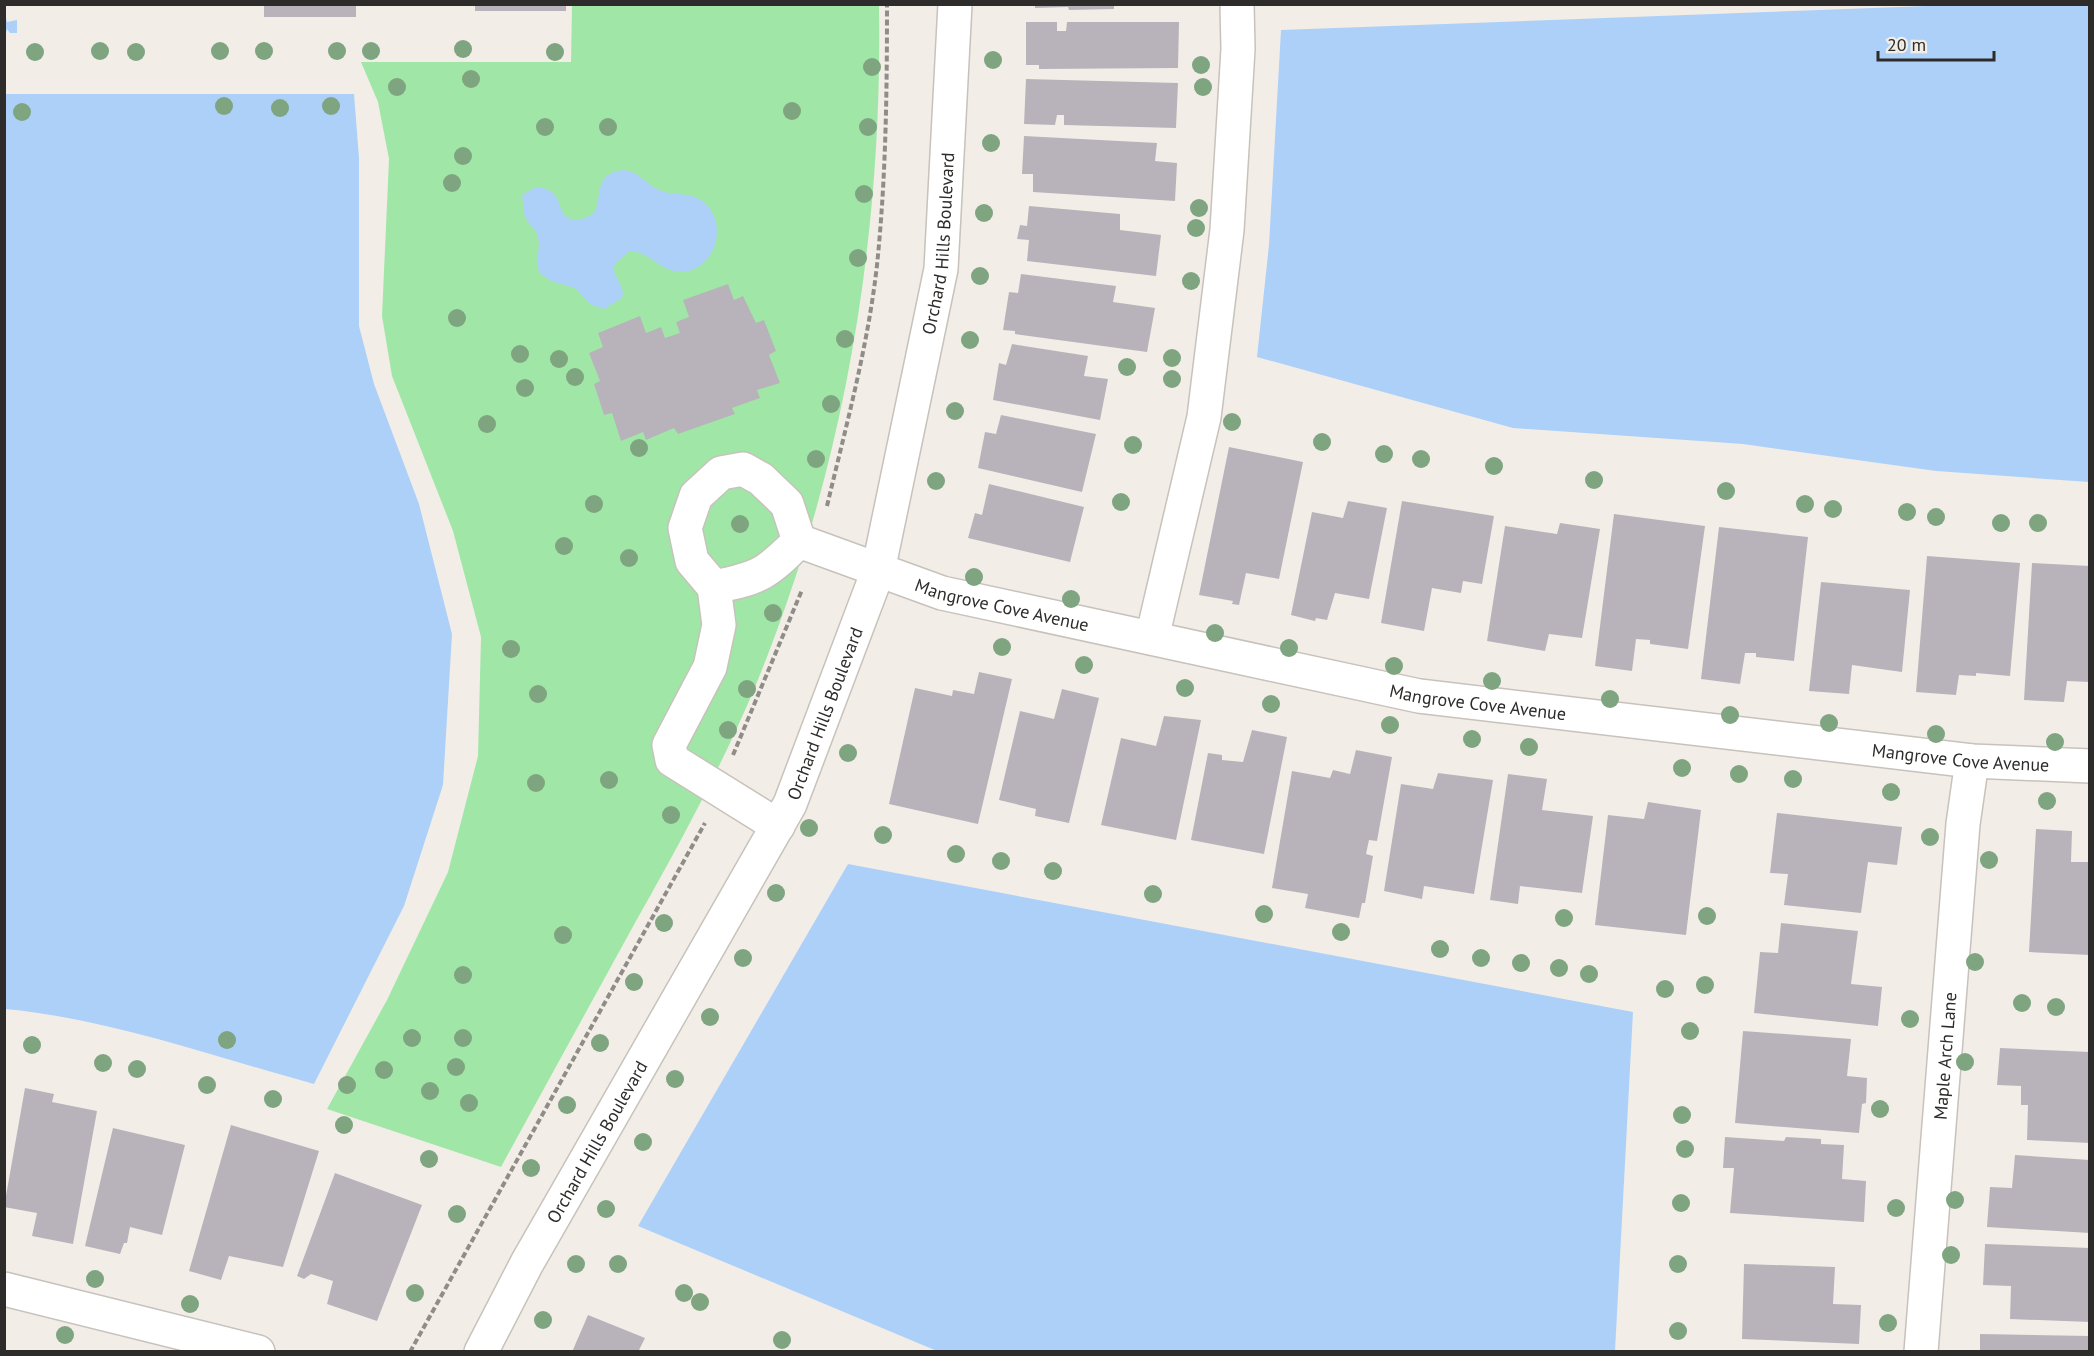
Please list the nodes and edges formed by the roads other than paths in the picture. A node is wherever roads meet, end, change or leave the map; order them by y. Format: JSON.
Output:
{"nodes":[{"id":1,"x":955,"y":4,"type":"edge"},
{"id":2,"x":1237,"y":4,"type":"edge"},
{"id":3,"x":799,"y":541,"type":"junction"},
{"id":4,"x":878,"y":571,"type":"junction"},
{"id":5,"x":714,"y":587,"type":"junction"},
{"id":6,"x":1152,"y":638,"type":"junction"},
{"id":7,"x":1972,"y":761,"type":"junction"},
{"id":8,"x":2090,"y":766,"type":"edge"},
{"id":9,"x":778,"y":825,"type":"junction"},
{"id":10,"x":4,"y":1289,"type":"edge"},
{"id":11,"x":258,"y":1352,"type":"edge"},
{"id":12,"x":481,"y":1352,"type":"edge"},
{"id":13,"x":1921,"y":1352,"type":"edge"}],
"edges":[{"from":1,"to":4,"type":"street","name":"Orchard Hills Boulevard"},
{"from":2,"to":6,"type":"street"},
{"from":3,"to":4,"type":"street","name":"Mangrove Cove Avenue"},
{"from":3,"to":5,"type":"street"},
{"from":3,"to":5,"type":"street"},
{"from":4,"to":6,"type":"street","name":"Mangrove Cove Avenue"},
{"from":4,"to":9,"type":"street","name":"Orchard Hills Boulevard"},
{"from":5,"to":9,"type":"street"},
{"from":6,"to":7,"type":"street","name":"Mangrove Cove Avenue"},
{"from":7,"to":8,"type":"street","name":"Mangrove Cove Avenue"},
{"from":7,"to":13,"type":"street","name":"Maple Arch Lane"},
{"from":9,"to":12,"type":"street","name":"Orchard Hills Boulevard"},
{"from":10,"to":11,"type":"street"}]}
